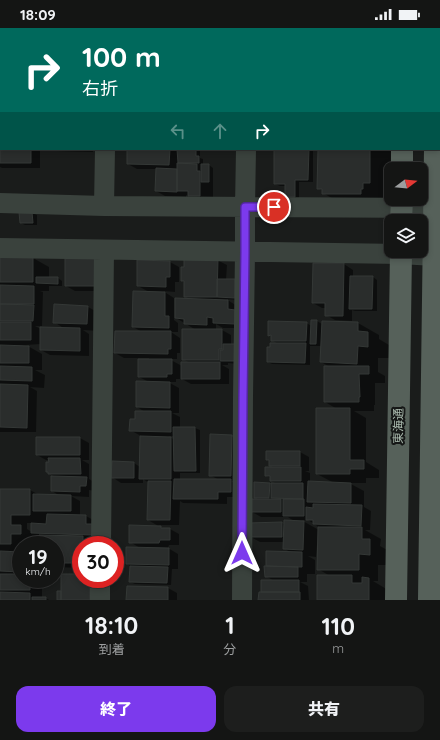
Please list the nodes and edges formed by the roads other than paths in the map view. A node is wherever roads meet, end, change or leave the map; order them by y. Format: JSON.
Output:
{"nodes":[{"id":1,"x":106,"y":150,"type":"edge"},
{"id":2,"x":246,"y":150,"type":"edge"},
{"id":3,"x":402,"y":150,"type":"edge"},
{"id":4,"x":435,"y":150,"type":"edge"},
{"id":5,"x":402,"y":162,"type":"edge"},
{"id":6,"x":0,"y":203,"type":"edge"},
{"id":7,"x":104,"y":206,"type":"junction"},
{"id":8,"x":245,"y":207,"type":"junction"},
{"id":9,"x":435,"y":208,"type":"junction"},
{"id":10,"x":401,"y":209,"type":"edge"},
{"id":11,"x":0,"y":248,"type":"edge"},
{"id":12,"x":104,"y":250,"type":"junction"},
{"id":13,"x":245,"y":252,"type":"junction"},
{"id":14,"x":384,"y":253,"type":"edge"},
{"id":15,"x":437,"y":255,"type":"edge"},
{"id":16,"x":401,"y":258,"type":"edge"},
{"id":17,"x":100,"y":536,"type":"edge"},
{"id":18,"x":100,"y":588,"type":"edge"},
{"id":19,"x":100,"y":600,"type":"edge"},
{"id":20,"x":242,"y":600,"type":"edge"},
{"id":21,"x":396,"y":600,"type":"edge"},
{"id":22,"x":429,"y":600,"type":"edge"}],
"edges":[{"from":1,"to":7,"type":"street"},
{"from":2,"to":8,"type":"street"},
{"from":3,"to":5,"type":"main road"},
{"from":4,"to":9,"type":"main road"},
{"from":6,"to":7,"type":"street"},
{"from":7,"to":8,"type":"street"},
{"from":8,"to":10,"type":"street"},
{"from":8,"to":13,"type":"street"},
{"from":9,"to":10,"type":"street"},
{"from":9,"to":15,"type":"main road"},
{"from":11,"to":12,"type":"street"},
{"from":12,"to":13,"type":"street"},
{"from":12,"to":17,"type":"street"},
{"from":13,"to":14,"type":"street"},
{"from":13,"to":20,"type":"street"},
{"from":15,"to":22,"type":"main road"},
{"from":16,"to":21,"type":"main road","name":"東海通"},
{"from":18,"to":19,"type":"street"}]}
